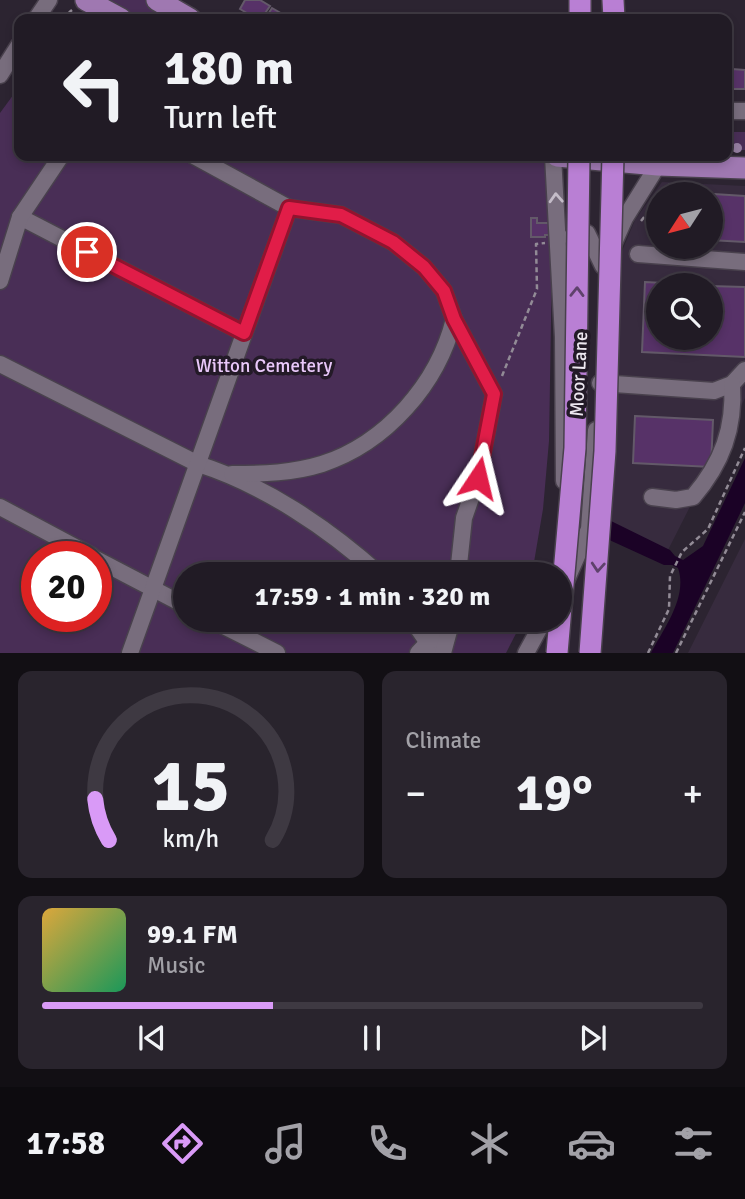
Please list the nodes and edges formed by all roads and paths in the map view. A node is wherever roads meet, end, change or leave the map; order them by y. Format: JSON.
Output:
{"nodes":[{"id":1,"x":86,"y":0,"type":"edge"},
{"id":2,"x":158,"y":0,"type":"edge"},
{"id":3,"x":112,"y":14,"type":"edge"},
{"id":4,"x":182,"y":14,"type":"edge"},
{"id":5,"x":14,"y":53,"type":"edge"},
{"id":6,"x":0,"y":75,"type":"edge"},
{"id":7,"x":58,"y":161,"type":"edge"},
{"id":8,"x":203,"y":161,"type":"edge"},
{"id":9,"x":555,"y":161,"type":"edge"},
{"id":10,"x":579,"y":161,"type":"edge"},
{"id":11,"x":606,"y":161,"type":"edge"},
{"id":12,"x":613,"y":161,"type":"edge"},
{"id":13,"x":658,"y":166,"type":"junction"},
{"id":14,"x":745,"y":168,"type":"edge"},
{"id":15,"x":289,"y":208,"type":"junction"},
{"id":16,"x":20,"y":217,"type":"junction"},
{"id":17,"x":558,"y":240,"type":"junction"},
{"id":18,"x":638,"y":254,"type":"dead end"},
{"id":19,"x":745,"y":262,"type":"edge"},
{"id":20,"x":603,"y":266,"type":"junction"},
{"id":21,"x":0,"y":281,"type":"edge"},
{"id":22,"x":454,"y":319,"type":"junction"},
{"id":23,"x":244,"y":333,"type":"junction"},
{"id":24,"x":0,"y":364,"type":"edge"},
{"id":25,"x":745,"y":370,"type":"edge"},
{"id":26,"x":600,"y":383,"type":"junction"},
{"id":27,"x":732,"y":384,"type":"junction"},
{"id":28,"x":494,"y":394,"type":"junction"},
{"id":29,"x":745,"y":448,"type":"edge"},
{"id":30,"x":198,"y":464,"type":"junction"},
{"id":31,"x":229,"y":474,"type":"junction"},
{"id":32,"x":652,"y":497,"type":"dead end"},
{"id":33,"x":0,"y":507,"type":"edge"},
{"id":34,"x":745,"y":512,"type":"edge"},
{"id":35,"x":559,"y":524,"type":"junction"},
{"id":36,"x":589,"y":529,"type":"junction"},
{"id":37,"x":63,"y":541,"type":"edge"},
{"id":38,"x":366,"y":562,"type":"edge"},
{"id":39,"x":459,"y":562,"type":"edge"},
{"id":40,"x":554,"y":562,"type":"edge"},
{"id":41,"x":112,"y":567,"type":"edge"},
{"id":42,"x":572,"y":572,"type":"edge"},
{"id":43,"x":153,"y":589,"type":"junction"},
{"id":44,"x":173,"y":599,"type":"edge"},
{"id":45,"x":235,"y":632,"type":"edge"},
{"id":46,"x":418,"y":632,"type":"edge"},
{"id":47,"x":441,"y":632,"type":"edge"},
{"id":48,"x":447,"y":632,"type":"edge"},
{"id":49,"x":536,"y":632,"type":"edge"},
{"id":50,"x":427,"y":650,"type":"edge"},
{"id":51,"x":130,"y":653,"type":"edge"},
{"id":52,"x":276,"y":653,"type":"edge"},
{"id":53,"x":443,"y":653,"type":"edge"},
{"id":54,"x":526,"y":653,"type":"edge"},
{"id":55,"x":557,"y":653,"type":"edge"},
{"id":56,"x":590,"y":653,"type":"edge"},
{"id":57,"x":648,"y":653,"type":"edge"},
{"id":58,"x":676,"y":653,"type":"edge"}],
"edges":[{"from":1,"to":3,"type":"main road"},
{"from":2,"to":4,"type":"main road"},
{"from":5,"to":6,"type":"street"},
{"from":7,"to":16,"type":"street"},
{"from":8,"to":15,"type":"street"},
{"from":17,"to":9,"type":"street","name":"Moor Lane","one_way":true},
{"from":55,"to":10,"type":"highway","one_way":true,"bridge":true},
{"from":11,"to":13,"type":"main road"},
{"from":12,"to":56,"type":"highway","one_way":true,"bridge":true},
{"from":13,"to":14,"type":"main road"},
{"from":13,"to":20,"type":"street","name":"Moor Lane"},
{"from":15,"to":22,"type":"street"},
{"from":15,"to":23,"type":"street"},
{"from":16,"to":21,"type":"street"},
{"from":16,"to":23,"type":"street"},
{"from":17,"to":20,"type":"street"},
{"from":17,"to":28,"type":"path"},
{"from":17,"to":35,"type":"street","name":"Moor Lane"},
{"from":18,"to":19,"type":"street"},
{"from":20,"to":26,"type":"street","name":"Moor Lane"},
{"from":22,"to":28,"type":"street"},
{"from":22,"to":31,"type":"street"},
{"from":23,"to":30,"type":"street"},
{"from":24,"to":30,"type":"street"},
{"from":25,"to":27,"type":"street"},
{"from":26,"to":27,"type":"street"},
{"from":26,"to":36,"type":"street","name":"Moor Lane"},
{"from":27,"to":32,"type":"street"},
{"from":28,"to":39,"type":"street"},
{"from":29,"to":57,"type":"path"},
{"from":30,"to":31,"type":"street"},
{"from":30,"to":43,"type":"street"},
{"from":31,"to":38,"type":"street"},
{"from":33,"to":37,"type":"street"},
{"from":34,"to":58,"type":"path"},
{"from":35,"to":36,"type":"street"},
{"from":35,"to":40,"type":"street","name":"Moor Lane"},
{"from":36,"to":42,"type":"street","name":"Moor Lane"},
{"from":41,"to":43,"type":"street"},
{"from":43,"to":44,"type":"street"},
{"from":43,"to":51,"type":"street"},
{"from":45,"to":52,"type":"street"},
{"from":46,"to":50,"type":"street"},
{"from":47,"to":50,"type":"street"},
{"from":48,"to":53,"type":"street"},
{"from":49,"to":54,"type":"street"}]}
